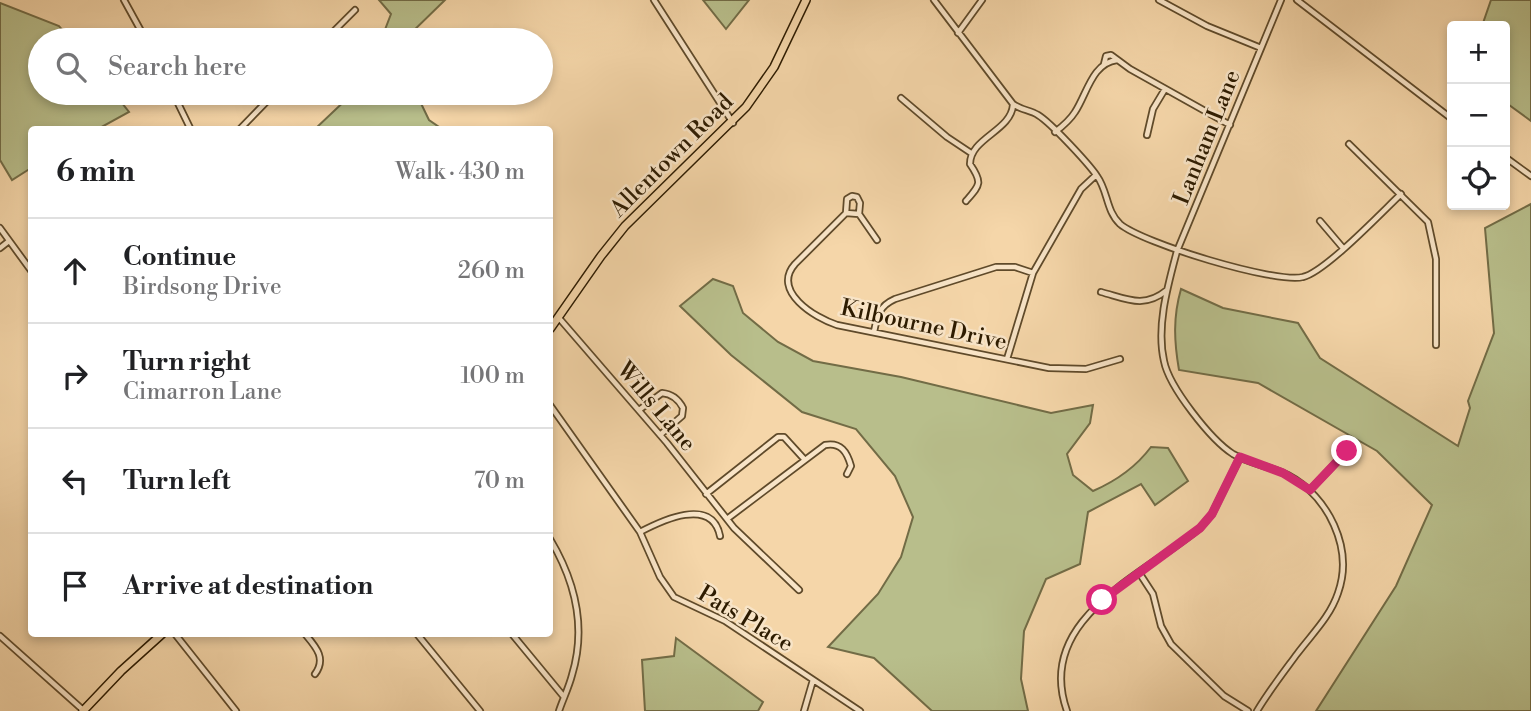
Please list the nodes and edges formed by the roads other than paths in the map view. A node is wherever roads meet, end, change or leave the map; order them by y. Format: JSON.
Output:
{"nodes":[{"id":1,"x":124,"y":0,"type":"edge"},
{"id":2,"x":654,"y":0,"type":"edge"},
{"id":3,"x":806,"y":0,"type":"edge"},
{"id":4,"x":934,"y":0,"type":"edge"},
{"id":5,"x":982,"y":0,"type":"edge"},
{"id":6,"x":1159,"y":0,"type":"edge"},
{"id":7,"x":1282,"y":0,"type":"edge"},
{"id":8,"x":1297,"y":0,"type":"edge"},
{"id":9,"x":355,"y":10,"type":"dead end"},
{"id":10,"x":139,"y":28,"type":"edge"},
{"id":11,"x":337,"y":28,"type":"edge"},
{"id":12,"x":958,"y":33,"type":"junction"},
{"id":13,"x":1261,"y":48,"type":"junction"},
{"id":14,"x":1165,"y":89,"type":"junction"},
{"id":15,"x":901,"y":98,"type":"dead end"},
{"id":16,"x":1013,"y":104,"type":"junction"},
{"id":17,"x":179,"y":105,"type":"edge"},
{"id":18,"x":263,"y":105,"type":"edge"},
{"id":19,"x":1447,"y":115,"type":"edge"},
{"id":20,"x":733,"y":123,"type":"junction"},
{"id":21,"x":1230,"y":125,"type":"junction"},
{"id":22,"x":189,"y":126,"type":"edge"},
{"id":23,"x":243,"y":126,"type":"edge"},
{"id":24,"x":1055,"y":132,"type":"junction"},
{"id":25,"x":1147,"y":135,"type":"dead end"},
{"id":26,"x":1349,"y":144,"type":"dead end"},
{"id":27,"x":971,"y":153,"type":"junction"},
{"id":28,"x":1510,"y":161,"type":"edge"},
{"id":29,"x":1096,"y":175,"type":"junction"},
{"id":30,"x":1531,"y":176,"type":"edge"},
{"id":31,"x":1401,"y":194,"type":"junction"},
{"id":32,"x":965,"y":201,"type":"dead end"},
{"id":33,"x":846,"y":213,"type":"junction"},
{"id":34,"x":859,"y":214,"type":"junction"},
{"id":35,"x":1320,"y":221,"type":"dead end"},
{"id":36,"x":0,"y":228,"type":"edge"},
{"id":37,"x":877,"y":240,"type":"dead end"},
{"id":38,"x":9,"y":241,"type":"junction"},
{"id":39,"x":0,"y":248,"type":"edge"},
{"id":40,"x":1343,"y":248,"type":"junction"},
{"id":41,"x":1177,"y":251,"type":"junction"},
{"id":42,"x":28,"y":267,"type":"edge"},
{"id":43,"x":1033,"y":272,"type":"junction"},
{"id":44,"x":1101,"y":292,"type":"dead end"},
{"id":45,"x":1168,"y":292,"type":"junction"},
{"id":46,"x":559,"y":318,"type":"junction"},
{"id":47,"x":553,"y":325,"type":"edge"},
{"id":48,"x":874,"y":332,"type":"junction"},
{"id":49,"x":1436,"y":345,"type":"dead end"},
{"id":50,"x":1007,"y":359,"type":"junction"},
{"id":51,"x":1120,"y":359,"type":"dead end"},
{"id":52,"x":553,"y":409,"type":"edge"},
{"id":53,"x":639,"y":410,"type":"junction"},
{"id":54,"x":660,"y":435,"type":"junction"},
{"id":55,"x":1347,"y":451,"type":"dead end"},
{"id":56,"x":1240,"y":457,"type":"junction"},
{"id":57,"x":805,"y":460,"type":"junction"},
{"id":58,"x":847,"y":474,"type":"dead end"},
{"id":59,"x":1310,"y":490,"type":"junction"},
{"id":60,"x":706,"y":494,"type":"junction"},
{"id":61,"x":727,"y":519,"type":"junction"},
{"id":62,"x":640,"y":532,"type":"junction"},
{"id":63,"x":720,"y":536,"type":"dead end"},
{"id":64,"x":553,"y":545,"type":"edge"},
{"id":65,"x":1140,"y":573,"type":"junction"},
{"id":66,"x":799,"y":590,"type":"dead end"},
{"id":67,"x":0,"y":637,"type":"edge"},
{"id":68,"x":158,"y":637,"type":"edge"},
{"id":69,"x":177,"y":637,"type":"edge"},
{"id":70,"x":307,"y":637,"type":"edge"},
{"id":71,"x":419,"y":637,"type":"edge"},
{"id":72,"x":514,"y":637,"type":"edge"},
{"id":73,"x":315,"y":674,"type":"dead end"},
{"id":74,"x":813,"y":680,"type":"junction"},
{"id":75,"x":564,"y":697,"type":"junction"},
{"id":76,"x":84,"y":711,"type":"edge"},
{"id":77,"x":236,"y":711,"type":"edge"},
{"id":78,"x":480,"y":711,"type":"edge"},
{"id":79,"x":559,"y":711,"type":"edge"},
{"id":80,"x":804,"y":711,"type":"edge"},
{"id":81,"x":860,"y":711,"type":"edge"},
{"id":82,"x":1067,"y":711,"type":"edge"},
{"id":83,"x":1248,"y":711,"type":"edge"},
{"id":84,"x":1257,"y":711,"type":"edge"}],
"edges":[{"from":1,"to":10,"type":"street"},
{"from":2,"to":20,"type":"street"},
{"from":3,"to":20,"type":"main road","name":"Allentown Road"},
{"from":4,"to":12,"type":"street"},
{"from":5,"to":12,"type":"street"},
{"from":6,"to":13,"type":"street"},
{"from":7,"to":13,"type":"street","name":"Lanham Lane"},
{"from":8,"to":19,"type":"street"},
{"from":9,"to":11,"type":"street"},
{"from":12,"to":16,"type":"street"},
{"from":13,"to":21,"type":"street","name":"Lanham Lane"},
{"from":14,"to":21,"type":"street"},
{"from":14,"to":24,"type":"street"},
{"from":14,"to":25,"type":"street"},
{"from":15,"to":27,"type":"street"},
{"from":16,"to":24,"type":"street"},
{"from":16,"to":27,"type":"street"},
{"from":17,"to":22,"type":"street"},
{"from":18,"to":23,"type":"street"},
{"from":20,"to":46,"type":"main road","name":"Allentown Road"},
{"from":21,"to":41,"type":"street","name":"Lanham Lane"},
{"from":24,"to":29,"type":"street"},
{"from":26,"to":31,"type":"street"},
{"from":27,"to":32,"type":"street"},
{"from":28,"to":30,"type":"street"},
{"from":29,"to":41,"type":"street"},
{"from":29,"to":43,"type":"street"},
{"from":31,"to":40,"type":"street"},
{"from":31,"to":49,"type":"street"},
{"from":33,"to":34,"type":"street"},
{"from":33,"to":34,"type":"street","name":"Kilbourne Drive"},
{"from":33,"to":48,"type":"street","name":"Kilbourne Drive"},
{"from":34,"to":37,"type":"street","name":"Kilbourne Drive"},
{"from":35,"to":40,"type":"street"},
{"from":36,"to":38,"type":"street"},
{"from":38,"to":39,"type":"street"},
{"from":38,"to":42,"type":"street"},
{"from":40,"to":41,"type":"street"},
{"from":41,"to":45,"type":"street","name":"Lanham Lane"},
{"from":43,"to":48,"type":"street"},
{"from":43,"to":50,"type":"street"},
{"from":44,"to":45,"type":"street"},
{"from":45,"to":56,"type":"street","name":"Lanham Lane"},
{"from":46,"to":47,"type":"main road","name":"Allentown Road"},
{"from":46,"to":53,"type":"street","name":"Wills Lane"},
{"from":48,"to":50,"type":"street","name":"Kilbourne Drive"},
{"from":50,"to":51,"type":"street","name":"Kilbourne Drive"},
{"from":52,"to":62,"type":"street","name":"Pats Place"},
{"from":53,"to":54,"type":"street","name":"Wills Lane"},
{"from":53,"to":54,"type":"street"},
{"from":54,"to":60,"type":"street","name":"Wills Lane"},
{"from":55,"to":59,"type":"street"},
{"from":56,"to":59,"type":"street","name":"Lanham Lane"},
{"from":56,"to":65,"type":"street"},
{"from":57,"to":58,"type":"street"},
{"from":57,"to":60,"type":"street"},
{"from":57,"to":61,"type":"street"},
{"from":59,"to":84,"type":"street"},
{"from":60,"to":61,"type":"street","name":"Wills Lane"},
{"from":61,"to":66,"type":"street","name":"Wills Lane"},
{"from":62,"to":63,"type":"street"},
{"from":62,"to":74,"type":"street","name":"Pats Place"},
{"from":64,"to":75,"type":"street"},
{"from":65,"to":82,"type":"street"},
{"from":65,"to":83,"type":"street"},
{"from":67,"to":76,"type":"street"},
{"from":68,"to":76,"type":"main road"},
{"from":69,"to":77,"type":"street"},
{"from":70,"to":73,"type":"street"},
{"from":71,"to":78,"type":"street"},
{"from":72,"to":75,"type":"street"},
{"from":74,"to":80,"type":"street"},
{"from":74,"to":81,"type":"street","name":"Pats Place"},
{"from":75,"to":79,"type":"street"}]}
